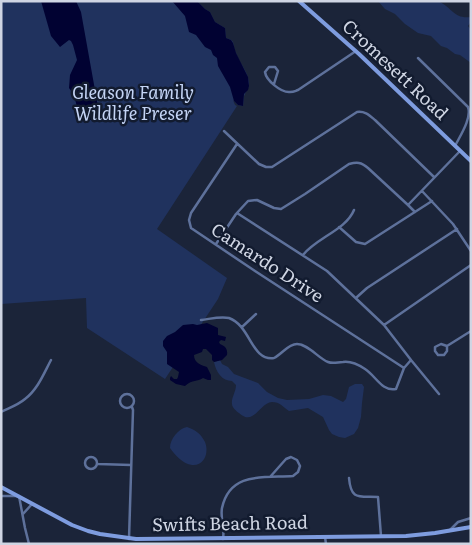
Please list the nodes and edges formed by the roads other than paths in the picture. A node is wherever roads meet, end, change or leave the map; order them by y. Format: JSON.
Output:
{"nodes":[{"id":1,"x":300,"y":1,"type":"edge"},
{"id":2,"x":356,"y":52,"type":"junction"},
{"id":3,"x":418,"y":58,"type":"dead end"},
{"id":4,"x":274,"y":84,"type":"junction"},
{"id":5,"x":224,"y":131,"type":"dead end"},
{"id":6,"x":237,"y":144,"type":"junction"},
{"id":7,"x":455,"y":146,"type":"junction"},
{"id":8,"x":460,"y":151,"type":"junction"},
{"id":9,"x":471,"y":161,"type":"edge"},
{"id":10,"x":434,"y":178,"type":"junction"},
{"id":11,"x":422,"y":191,"type":"junction"},
{"id":12,"x":432,"y":201,"type":"junction"},
{"id":13,"x":408,"y":205,"type":"junction"},
{"id":14,"x":354,"y":210,"type":"dead end"},
{"id":15,"x":415,"y":212,"type":"junction"},
{"id":16,"x":237,"y":213,"type":"junction"},
{"id":17,"x":339,"y":227,"type":"junction"},
{"id":18,"x":456,"y":229,"type":"junction"},
{"id":19,"x":216,"y":244,"type":"junction"},
{"id":20,"x":471,"y":251,"type":"edge"},
{"id":21,"x":303,"y":255,"type":"junction"},
{"id":22,"x":471,"y":265,"type":"edge"},
{"id":23,"x":357,"y":298,"type":"junction"},
{"id":24,"x":256,"y":314,"type":"dead end"},
{"id":25,"x":201,"y":320,"type":"dead end"},
{"id":26,"x":384,"y":325,"type":"junction"},
{"id":27,"x":242,"y":327,"type":"junction"},
{"id":28,"x":471,"y":331,"type":"edge"},
{"id":29,"x":447,"y":346,"type":"junction"},
{"id":30,"x":51,"y":360,"type":"dead end"},
{"id":31,"x":411,"y":360,"type":"junction"},
{"id":32,"x":404,"y":368,"type":"junction"},
{"id":33,"x":439,"y":394,"type":"dead end"},
{"id":34,"x":132,"y":407,"type":"junction"},
{"id":35,"x":1,"y":412,"type":"edge"},
{"id":36,"x":97,"y":464,"type":"junction"},
{"id":37,"x":131,"y":465,"type":"junction"},
{"id":38,"x":270,"y":477,"type":"junction"},
{"id":39,"x":349,"y":478,"type":"dead end"},
{"id":40,"x":1,"y":487,"type":"edge"},
{"id":41,"x":1,"y":496,"type":"edge"},
{"id":42,"x":19,"y":496,"type":"junction"},
{"id":43,"x":33,"y":503,"type":"junction"},
{"id":44,"x":23,"y":514,"type":"junction"},
{"id":45,"x":471,"y":518,"type":"edge"},
{"id":46,"x":471,"y":527,"type":"edge"},
{"id":47,"x":449,"y":531,"type":"junction"},
{"id":48,"x":381,"y":536,"type":"junction"},
{"id":49,"x":325,"y":537,"type":"junction"},
{"id":50,"x":129,"y":538,"type":"junction"},
{"id":51,"x":275,"y":538,"type":"junction"},
{"id":52,"x":223,"y":539,"type":"junction"},
{"id":53,"x":158,"y":542,"type":"edge"},
{"id":54,"x":29,"y":544,"type":"edge"},
{"id":55,"x":275,"y":544,"type":"edge"},
{"id":56,"x":326,"y":544,"type":"edge"}],
"edges":[{"from":1,"to":2,"type":"street","name":"Cromesett Road"},
{"from":2,"to":4,"type":"street"},
{"from":2,"to":7,"type":"street","name":"Cromesett Road"},
{"from":3,"to":7,"type":"street"},
{"from":4,"to":4,"type":"street"},
{"from":5,"to":6,"type":"street"},
{"from":6,"to":10,"type":"street"},
{"from":6,"to":19,"type":"street","name":"Camardo Drive"},
{"from":7,"to":8,"type":"street","name":"Cromesett Road"},
{"from":8,"to":9,"type":"street","name":"Cromesett Road"},
{"from":8,"to":10,"type":"street"},
{"from":10,"to":11,"type":"street"},
{"from":11,"to":12,"type":"street"},
{"from":11,"to":13,"type":"street"},
{"from":12,"to":15,"type":"street"},
{"from":12,"to":18,"type":"street"},
{"from":13,"to":15,"type":"street"},
{"from":13,"to":16,"type":"street"},
{"from":14,"to":17,"type":"street"},
{"from":15,"to":17,"type":"street"},
{"from":16,"to":19,"type":"street"},
{"from":16,"to":21,"type":"street"},
{"from":17,"to":21,"type":"street"},
{"from":18,"to":20,"type":"street"},
{"from":18,"to":23,"type":"street"},
{"from":19,"to":32,"type":"street","name":"Camardo Drive"},
{"from":21,"to":23,"type":"street"},
{"from":22,"to":26,"type":"street"},
{"from":23,"to":26,"type":"street"},
{"from":24,"to":27,"type":"street"},
{"from":25,"to":27,"type":"street"},
{"from":26,"to":31,"type":"street"},
{"from":27,"to":32,"type":"street"},
{"from":28,"to":29,"type":"street"},
{"from":29,"to":29,"type":"street"},
{"from":30,"to":35,"type":"street"},
{"from":31,"to":32,"type":"street"},
{"from":31,"to":33,"type":"street"},
{"from":34,"to":34,"type":"street"},
{"from":34,"to":37,"type":"street"},
{"from":36,"to":36,"type":"street"},
{"from":36,"to":37,"type":"street"},
{"from":37,"to":50,"type":"street"},
{"from":38,"to":38,"type":"street"},
{"from":38,"to":52,"type":"street"},
{"from":39,"to":48,"type":"street"},
{"from":40,"to":42,"type":"street","name":"Swifts Beach Road"},
{"from":41,"to":42,"type":"street"},
{"from":42,"to":43,"type":"street","name":"Swifts Beach Road"},
{"from":42,"to":44,"type":"street"},
{"from":43,"to":44,"type":"street"},
{"from":43,"to":50,"type":"street","name":"Swifts Beach Road"},
{"from":44,"to":54,"type":"street"},
{"from":45,"to":47,"type":"street"},
{"from":46,"to":47,"type":"street","name":"Swifts Beach Road"},
{"from":47,"to":48,"type":"street","name":"Swifts Beach Road"},
{"from":48,"to":49,"type":"street","name":"Swifts Beach Road"},
{"from":49,"to":51,"type":"street","name":"Swifts Beach Road"},
{"from":49,"to":56,"type":"street"},
{"from":50,"to":53,"type":"street","name":"Swifts Beach Road"},
{"from":51,"to":52,"type":"street","name":"Swifts Beach Road"},
{"from":51,"to":55,"type":"street"},
{"from":52,"to":53,"type":"street","name":"Swifts Beach Road"}]}
